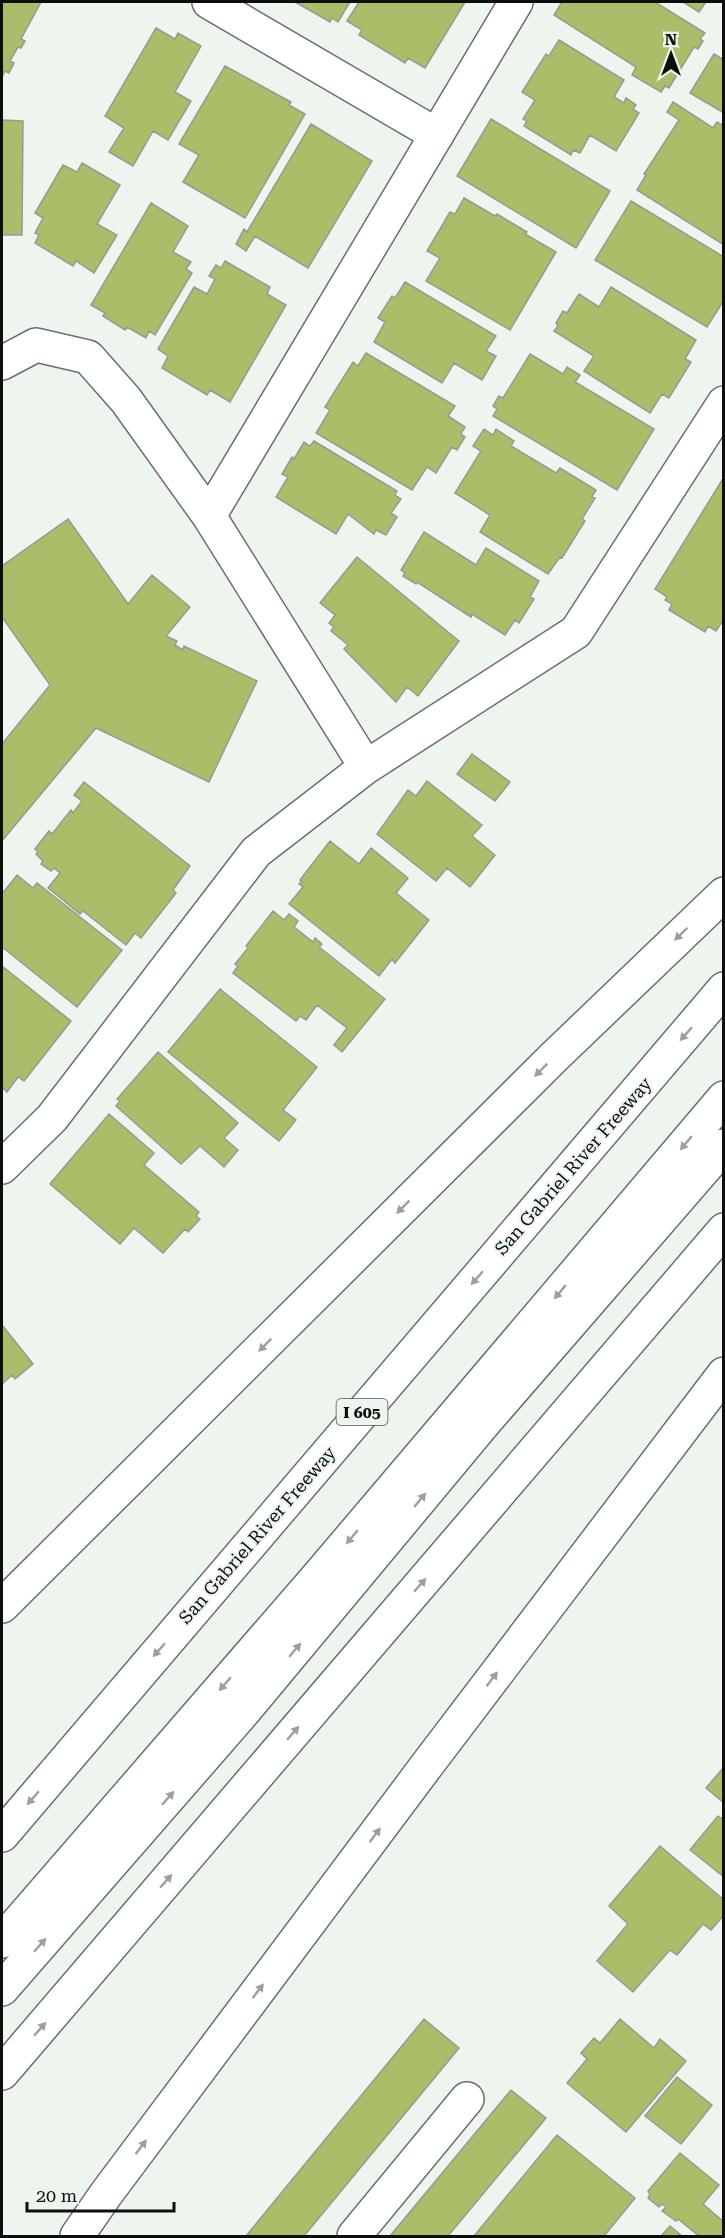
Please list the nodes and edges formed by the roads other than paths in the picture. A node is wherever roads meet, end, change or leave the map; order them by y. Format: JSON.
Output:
{"nodes":[{"id":1,"x":209,"y":2,"type":"edge"},
{"id":2,"x":516,"y":2,"type":"edge"},
{"id":3,"x":437,"y":135,"type":"junction"},
{"id":4,"x":2,"y":363,"type":"edge"},
{"id":5,"x":723,"y":404,"type":"edge"},
{"id":6,"x":209,"y":516,"type":"junction"},
{"id":7,"x":366,"y":767,"type":"junction"},
{"id":8,"x":723,"y":894,"type":"edge"},
{"id":9,"x":723,"y":989,"type":"edge"},
{"id":10,"x":723,"y":1098,"type":"edge"},
{"id":11,"x":723,"y":1146,"type":"edge"},
{"id":12,"x":2,"y":1167,"type":"edge"},
{"id":13,"x":723,"y":1230,"type":"edge"},
{"id":14,"x":723,"y":1374,"type":"edge"},
{"id":15,"x":2,"y":1606,"type":"edge"},
{"id":16,"x":2,"y":1835,"type":"edge"},
{"id":17,"x":2,"y":1941,"type":"edge"},
{"id":18,"x":2,"y":1989,"type":"edge"},
{"id":19,"x":2,"y":2073,"type":"edge"},
{"id":20,"x":467,"y":2099,"type":"dead end"},
{"id":21,"x":77,"y":2236,"type":"edge"},
{"id":22,"x":354,"y":2236,"type":"edge"}],
"edges":[{"from":1,"to":3,"type":"main road"},
{"from":2,"to":3,"type":"main road"},
{"from":3,"to":6,"type":"main road"},
{"from":4,"to":6,"type":"main road"},
{"from":5,"to":7,"type":"main road"},
{"from":6,"to":7,"type":"main road"},
{"from":7,"to":12,"type":"main road"},
{"from":8,"to":15,"type":"main road","one_way":true},
{"from":9,"to":16,"type":"main road","name":"San Gabriel River Freeway","number":"I 605","one_way":true},
{"from":10,"to":17,"type":"main road","one_way":true},
{"from":18,"to":11,"type":"main road","one_way":true},
{"from":19,"to":13,"type":"main road","one_way":true},
{"from":21,"to":14,"type":"main road","one_way":true},
{"from":20,"to":22,"type":"main road"}]}
